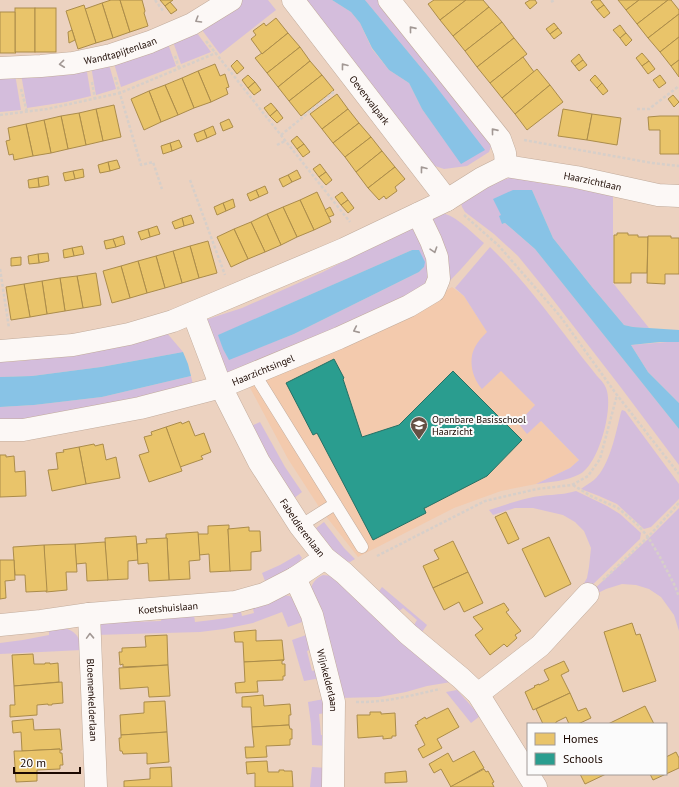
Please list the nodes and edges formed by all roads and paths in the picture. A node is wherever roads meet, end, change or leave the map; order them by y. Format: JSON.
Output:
{"nodes":[{"id":1,"x":231,"y":0,"type":"edge"},
{"id":2,"x":293,"y":0,"type":"edge"},
{"id":3,"x":389,"y":0,"type":"edge"},
{"id":4,"x":554,"y":0,"type":"edge"},
{"id":5,"x":551,"y":2,"type":"dead end"},
{"id":6,"x":192,"y":24,"type":"junction"},
{"id":7,"x":216,"y":53,"type":"junction"},
{"id":8,"x":108,"y":56,"type":"junction"},
{"id":9,"x":0,"y":68,"type":"edge"},
{"id":10,"x":353,"y":77,"type":"junction"},
{"id":11,"x":679,"y":86,"type":"edge"},
{"id":12,"x":120,"y":93,"type":"junction"},
{"id":13,"x":637,"y":109,"type":"dead end"},
{"id":14,"x":0,"y":115,"type":"edge"},
{"id":15,"x":281,"y":135,"type":"junction"},
{"id":16,"x":285,"y":141,"type":"junction"},
{"id":17,"x":276,"y":145,"type":"dead end"},
{"id":18,"x":505,"y":157,"type":"junction"},
{"id":19,"x":679,"y":166,"type":"edge"},
{"id":20,"x":190,"y":180,"type":"dead end"},
{"id":21,"x":162,"y":189,"type":"dead end"},
{"id":22,"x":679,"y":196,"type":"edge"},
{"id":23,"x":447,"y":200,"type":"junction"},
{"id":24,"x":418,"y":214,"type":"junction"},
{"id":25,"x":364,"y":240,"type":"junction"},
{"id":26,"x":0,"y":269,"type":"edge"},
{"id":27,"x":227,"y":281,"type":"dead end"},
{"id":28,"x":193,"y":314,"type":"junction"},
{"id":29,"x":6,"y":350,"type":"edge"},
{"id":30,"x":254,"y":373,"type":"junction"},
{"id":31,"x":221,"y":387,"type":"junction"},
{"id":32,"x":617,"y":395,"type":"junction"},
{"id":33,"x":0,"y":430,"type":"edge"},
{"id":34,"x":679,"y":474,"type":"edge"},
{"id":35,"x":572,"y":485,"type":"junction"},
{"id":36,"x":335,"y":504,"type":"junction"},
{"id":37,"x":679,"y":504,"type":"edge"},
{"id":38,"x":300,"y":526,"type":"junction"},
{"id":39,"x":648,"y":537,"type":"junction"},
{"id":40,"x":362,"y":547,"type":"dead end"},
{"id":41,"x":325,"y":558,"type":"junction"},
{"id":42,"x":344,"y":573,"type":"junction"},
{"id":43,"x":295,"y":578,"type":"junction"},
{"id":44,"x":588,"y":594,"type":"joint"},
{"id":45,"x":679,"y":597,"type":"edge"},
{"id":46,"x":89,"y":614,"type":"junction"},
{"id":47,"x":0,"y":625,"type":"edge"},
{"id":48,"x":461,"y":678,"type":"junction"},
{"id":49,"x":478,"y":694,"type":"junction"},
{"id":50,"x":334,"y":702,"type":"junction"},
{"id":51,"x":527,"y":773,"type":"edge"},
{"id":52,"x":529,"y":775,"type":"edge"},
{"id":53,"x":96,"y":787,"type":"edge"},
{"id":54,"x":333,"y":787,"type":"edge"},
{"id":55,"x":536,"y":787,"type":"edge"}],
"edges":[{"from":1,"to":6,"type":"street","name":"Wandtapijtenlaan","one_way":true},
{"from":10,"to":2,"type":"street","name":"Oeverwalpark","one_way":true},
{"from":18,"to":3,"type":"street","one_way":true},
{"from":4,"to":5,"type":"path"},
{"from":6,"to":7,"type":"path"},
{"from":6,"to":8,"type":"street","name":"Wandtapijtenlaan"},
{"from":7,"to":12,"type":"path"},
{"from":7,"to":15,"type":"path"},
{"from":8,"to":9,"type":"street","name":"Wandtapijtenlaan","one_way":true},
{"from":8,"to":12,"type":"path"},
{"from":10,"to":15,"type":"path"},
{"from":23,"to":10,"type":"street","name":"Oeverwalpark","one_way":true},
{"from":11,"to":13,"type":"path"},
{"from":12,"to":14,"type":"path"},
{"from":12,"to":21,"type":"path"},
{"from":15,"to":16,"type":"path"},
{"from":16,"to":17,"type":"path"},
{"from":16,"to":25,"type":"path"},
{"from":18,"to":19,"type":"path"},
{"from":18,"to":22,"type":"street","name":"Haarzichtlaan"},
{"from":18,"to":23,"type":"street"},
{"from":20,"to":27,"type":"path"},
{"from":23,"to":24,"type":"street"},
{"from":23,"to":32,"type":"path"},
{"from":24,"to":25,"type":"street"},
{"from":24,"to":30,"type":"street","name":"Haarzichtsingel","one_way":true},
{"from":25,"to":28,"type":"street"},
{"from":26,"to":29,"type":"path"},
{"from":28,"to":29,"type":"street"},
{"from":28,"to":31,"type":"street","name":"Fabeldierenlaan"},
{"from":30,"to":31,"type":"street","name":"Haarzichtsingel"},
{"from":30,"to":36,"type":"lane"},
{"from":31,"to":33,"type":"street","name":"Haarzichtsingel"},
{"from":31,"to":38,"type":"street","name":"Fabeldierenlaan"},
{"from":32,"to":34,"type":"path"},
{"from":32,"to":35,"type":"path"},
{"from":35,"to":39,"type":"path"},
{"from":35,"to":42,"type":"path"},
{"from":36,"to":38,"type":"lane"},
{"from":36,"to":40,"type":"lane"},
{"from":37,"to":39,"type":"path"},
{"from":38,"to":41,"type":"street","name":"Fabeldierenlaan"},
{"from":39,"to":44,"type":"path"},
{"from":39,"to":45,"type":"path"},
{"from":41,"to":42,"type":"street","name":"Fabeldierenlaan"},
{"from":41,"to":43,"type":"street","name":"Koetshuislaan"},
{"from":42,"to":48,"type":"street","name":"Fabeldierenlaan"},
{"from":43,"to":46,"type":"street","name":"Koetshuislaan"},
{"from":43,"to":50,"type":"street","name":"Wijnkelderlaan"},
{"from":44,"to":49,"type":"street"},
{"from":46,"to":47,"type":"street","name":"Koetshuislaan"},
{"from":53,"to":46,"type":"street","name":"Bloemenkelderlaan","one_way":true},
{"from":48,"to":49,"type":"street","name":"Fabeldierenlaan"},
{"from":48,"to":50,"type":"path"},
{"from":49,"to":51,"type":"street","name":"Fabeldierenlaan"},
{"from":50,"to":54,"type":"street","name":"Wijnkelderlaan"},
{"from":52,"to":55,"type":"street","name":"Fabeldierenlaan"}]}
